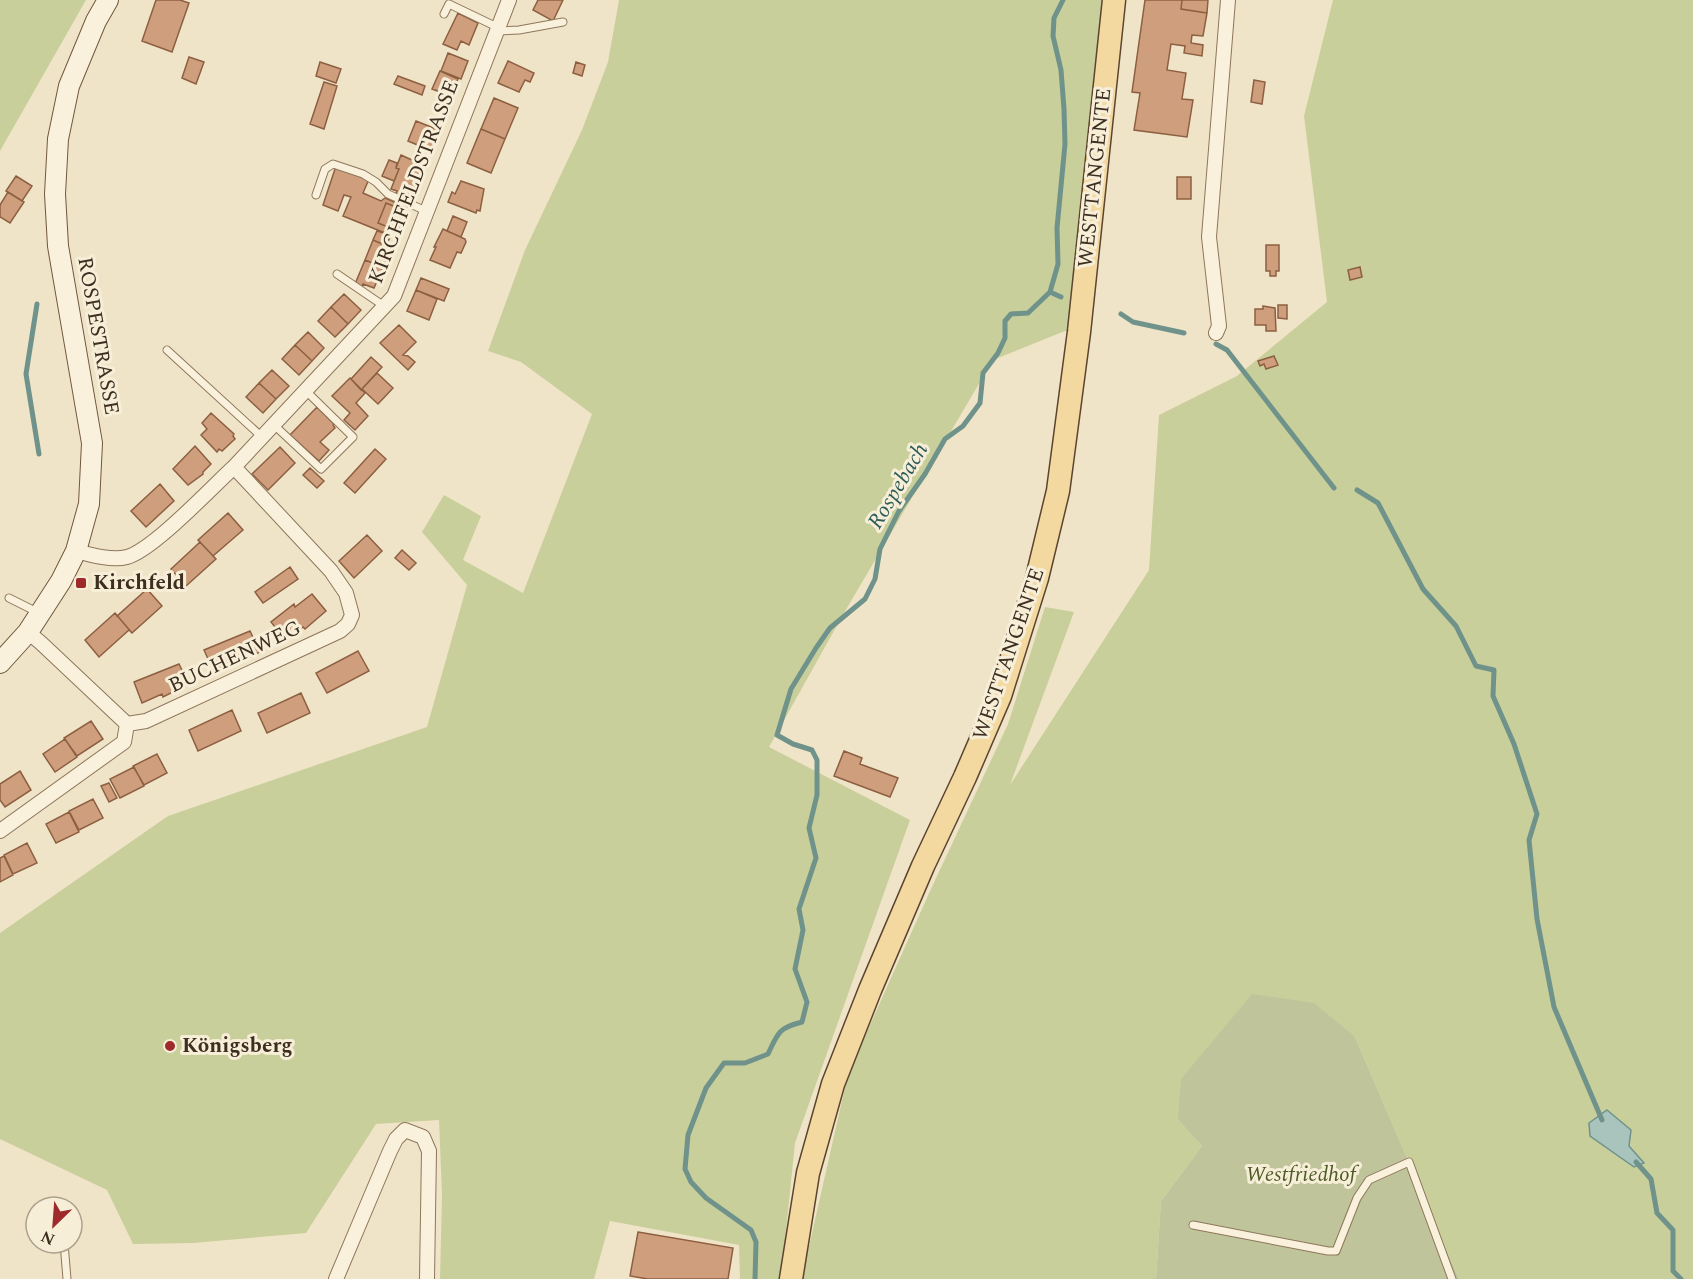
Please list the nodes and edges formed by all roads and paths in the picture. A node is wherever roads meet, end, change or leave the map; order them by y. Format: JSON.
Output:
{"nodes":[{"id":1,"x":108,"y":0,"type":"edge"},
{"id":2,"x":508,"y":0,"type":"edge"},
{"id":3,"x":1114,"y":0,"type":"edge"},
{"id":4,"x":1228,"y":0,"type":"edge"},
{"id":5,"x":444,"y":14,"type":"dead end"},
{"id":6,"x":563,"y":22,"type":"dead end"},
{"id":7,"x":496,"y":29,"type":"junction"},
{"id":8,"x":316,"y":195,"type":"dead end"},
{"id":9,"x":426,"y":212,"type":"junction"},
{"id":10,"x":337,"y":274,"type":"dead end"},
{"id":11,"x":384,"y":306,"type":"junction"},
{"id":12,"x":1216,"y":333,"type":"dead end"},
{"id":13,"x":167,"y":350,"type":"dead end"},
{"id":14,"x":305,"y":390,"type":"junction"},
{"id":15,"x":273,"y":424,"type":"junction"},
{"id":16,"x":262,"y":437,"type":"junction"},
{"id":17,"x":234,"y":467,"type":"junction"},
{"id":18,"x":76,"y":551,"type":"junction"},
{"id":19,"x":9,"y":598,"type":"dead end"},
{"id":20,"x":42,"y":614,"type":"junction"},
{"id":21,"x":28,"y":632,"type":"junction"},
{"id":22,"x":0,"y":663,"type":"edge"},
{"id":23,"x":127,"y":724,"type":"junction"},
{"id":24,"x":0,"y":831,"type":"edge"},
{"id":25,"x":1193,"y":1225,"type":"dead end"},
{"id":26,"x":65,"y":1255,"type":"edge"},
{"id":27,"x":68,"y":1279,"type":"edge"},
{"id":28,"x":336,"y":1279,"type":"edge"},
{"id":29,"x":427,"y":1279,"type":"edge"},
{"id":30,"x":791,"y":1279,"type":"edge"},
{"id":31,"x":1452,"y":1279,"type":"edge"}],
"edges":[{"from":1,"to":18,"type":"street","name":"ROSPESTRASSE"},
{"from":2,"to":7,"type":"street","name":"KIRCHFELDSTRASSE"},
{"from":3,"to":30,"type":"main road","name":"WESTTANGENTE"},
{"from":4,"to":12,"type":"street"},
{"from":5,"to":7,"type":"lane"},
{"from":6,"to":7,"type":"lane"},
{"from":7,"to":9,"type":"street","name":"KIRCHFELDSTRASSE"},
{"from":8,"to":9,"type":"lane"},
{"from":9,"to":11,"type":"street","name":"KIRCHFELDSTRASSE"},
{"from":10,"to":11,"type":"lane"},
{"from":11,"to":14,"type":"street","name":"KIRCHFELDSTRASSE"},
{"from":13,"to":16,"type":"lane"},
{"from":14,"to":15,"type":"street","name":"KIRCHFELDSTRASSE"},
{"from":14,"to":15,"type":"lane"},
{"from":15,"to":16,"type":"street","name":"KIRCHFELDSTRASSE"},
{"from":16,"to":17,"type":"street","name":"KIRCHFELDSTRASSE"},
{"from":17,"to":18,"type":"street","name":"KIRCHFELDSTRASSE"},
{"from":17,"to":23,"type":"street","name":"BUCHENWEG"},
{"from":18,"to":20,"type":"street","name":"ROSPESTRASSE"},
{"from":19,"to":20,"type":"lane"},
{"from":20,"to":21,"type":"street","name":"ROSPESTRASSE"},
{"from":21,"to":22,"type":"street","name":"ROSPESTRASSE"},
{"from":21,"to":23,"type":"street"},
{"from":23,"to":24,"type":"street"},
{"from":25,"to":31,"type":"lane"},
{"from":26,"to":27,"type":"lane"},
{"from":28,"to":29,"type":"street"}]}
